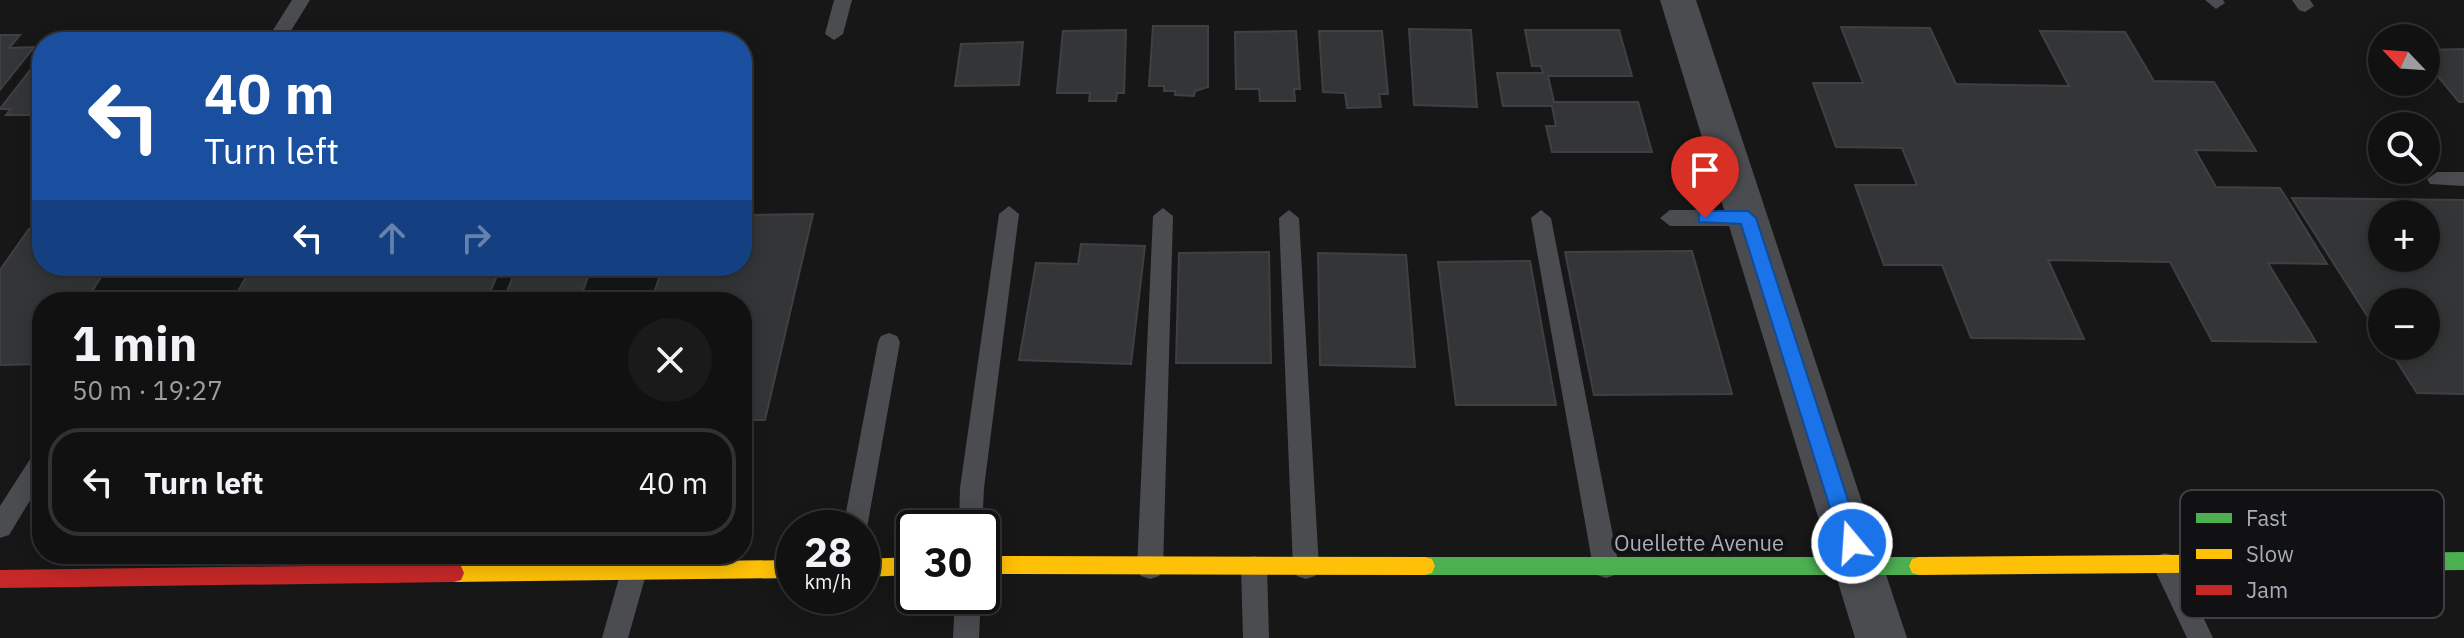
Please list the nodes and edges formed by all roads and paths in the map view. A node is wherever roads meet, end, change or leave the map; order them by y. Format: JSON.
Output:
{"nodes":[{"id":1,"x":301,"y":0,"type":"edge"},
{"id":2,"x":843,"y":0,"type":"edge"},
{"id":3,"x":1678,"y":0,"type":"edge"},
{"id":4,"x":281,"y":32,"type":"edge"},
{"id":5,"x":834,"y":34,"type":"dead end"},
{"id":6,"x":2440,"y":179,"type":"edge"},
{"id":7,"x":2464,"y":179,"type":"edge"},
{"id":8,"x":1009,"y":214,"type":"dead end"},
{"id":9,"x":1163,"y":216,"type":"dead end"},
{"id":10,"x":1289,"y":218,"type":"dead end"},
{"id":11,"x":1541,"y":218,"type":"dead end"},
{"id":12,"x":1670,"y":218,"type":"dead end"},
{"id":13,"x":1748,"y":218,"type":"junction"},
{"id":14,"x":889,"y":342,"type":"dead end"},
{"id":15,"x":32,"y":476,"type":"edge"},
{"id":16,"x":858,"y":510,"type":"edge"},
{"id":17,"x":971,"y":510,"type":"edge"},
{"id":18,"x":0,"y":527,"type":"edge"},
{"id":19,"x":2444,"y":561,"type":"edge"},
{"id":20,"x":2464,"y":561,"type":"edge"},
{"id":21,"x":2165,"y":564,"type":"junction"},
{"id":22,"x":2180,"y":564,"type":"edge"},
{"id":23,"x":1000,"y":565,"type":"edge"},
{"id":24,"x":1254,"y":567,"type":"junction"},
{"id":25,"x":1606,"y":567,"type":"junction"},
{"id":26,"x":1859,"y":567,"type":"junction"},
{"id":27,"x":1150,"y":568,"type":"junction"},
{"id":28,"x":1306,"y":568,"type":"junction"},
{"id":29,"x":776,"y":569,"type":"edge"},
{"id":30,"x":634,"y":571,"type":"junction"},
{"id":31,"x":2,"y":583,"type":"edge"},
{"id":32,"x":2180,"y":596,"type":"edge"},
{"id":33,"x":967,"y":614,"type":"edge"},
{"id":34,"x":2191,"y":618,"type":"edge"},
{"id":35,"x":615,"y":638,"type":"edge"},
{"id":36,"x":966,"y":638,"type":"edge"},
{"id":37,"x":1256,"y":638,"type":"edge"},
{"id":38,"x":1881,"y":638,"type":"edge"},
{"id":39,"x":2200,"y":638,"type":"edge"}],
"edges":[{"from":1,"to":4,"type":"lane"},
{"from":2,"to":5,"type":"lane"},
{"from":3,"to":13,"type":"street"},
{"from":6,"to":7,"type":"lane"},
{"from":8,"to":17,"type":"lane"},
{"from":9,"to":27,"type":"lane"},
{"from":10,"to":28,"type":"lane"},
{"from":11,"to":25,"type":"lane"},
{"from":12,"to":13,"type":"lane"},
{"from":13,"to":26,"type":"street"},
{"from":14,"to":16,"type":"lane"},
{"from":15,"to":18,"type":"lane"},
{"from":19,"to":20,"type":"main road","name":"Ouellette Avenue"},
{"from":21,"to":22,"type":"main road","name":"Ouellette Avenue"},
{"from":21,"to":26,"type":"main road","name":"Ouellette Avenue"},
{"from":21,"to":32,"type":"lane"},
{"from":23,"to":27,"type":"main road","name":"Ouellette Avenue"},
{"from":24,"to":27,"type":"main road","name":"Ouellette Avenue"},
{"from":24,"to":28,"type":"main road","name":"Ouellette Avenue"},
{"from":24,"to":37,"type":"lane"},
{"from":25,"to":26,"type":"main road","name":"Ouellette Avenue"},
{"from":25,"to":28,"type":"main road","name":"Ouellette Avenue"},
{"from":26,"to":38,"type":"street"},
{"from":29,"to":30,"type":"main road"},
{"from":30,"to":31,"type":"main road"},
{"from":30,"to":35,"type":"lane"},
{"from":33,"to":36,"type":"lane"},
{"from":34,"to":39,"type":"lane"}]}
